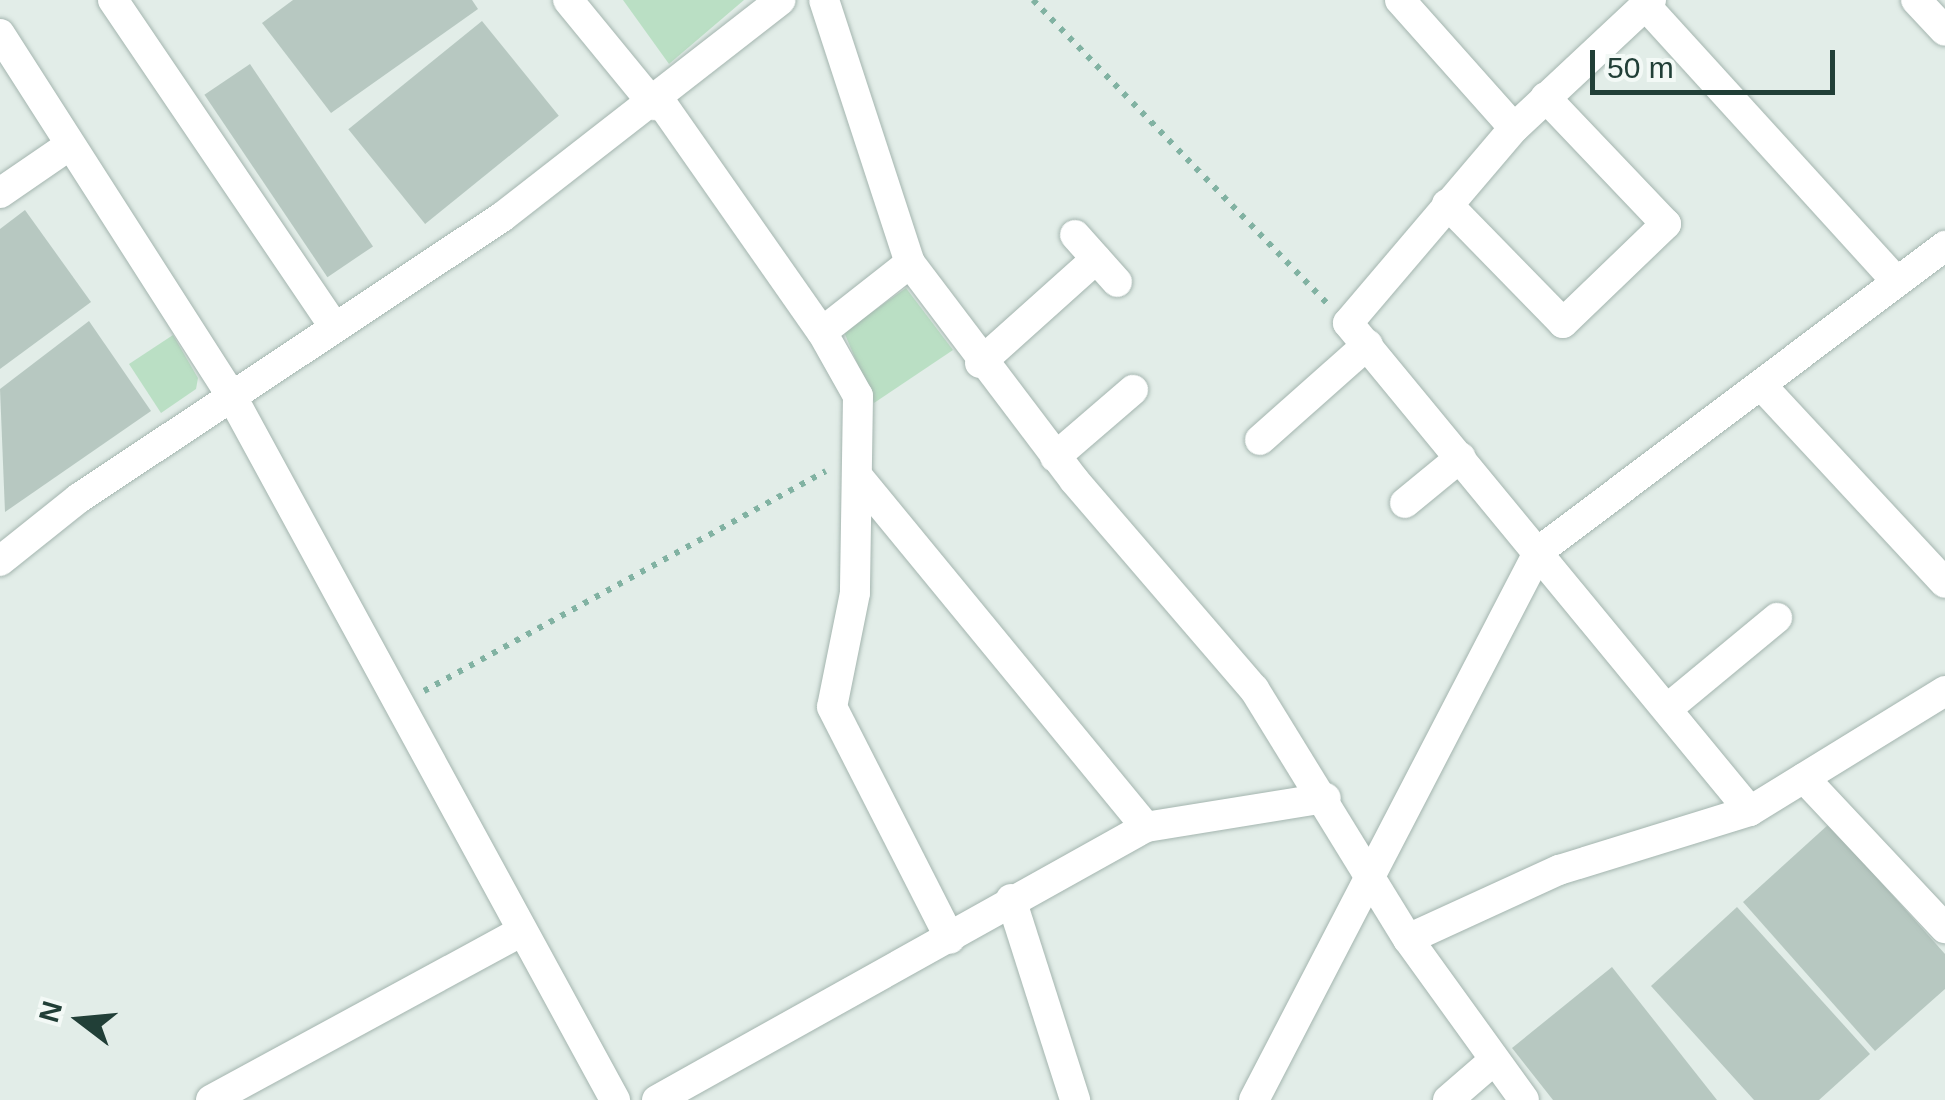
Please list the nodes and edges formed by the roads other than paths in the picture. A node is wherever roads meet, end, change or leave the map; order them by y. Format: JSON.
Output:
{"nodes":[{"id":1,"x":113,"y":0,"type":"edge"},
{"id":2,"x":568,"y":0,"type":"edge"},
{"id":3,"x":781,"y":0,"type":"edge"},
{"id":4,"x":824,"y":0,"type":"edge"},
{"id":5,"x":1400,"y":0,"type":"edge"},
{"id":6,"x":1916,"y":0,"type":"edge"},
{"id":7,"x":1648,"y":3,"type":"edge"},
{"id":8,"x":1945,"y":31,"type":"edge"},
{"id":9,"x":0,"y":34,"type":"edge"},
{"id":10,"x":1545,"y":97,"type":"junction"},
{"id":11,"x":657,"y":103,"type":"junction"},
{"id":12,"x":1514,"y":128,"type":"junction"},
{"id":13,"x":70,"y":146,"type":"junction"},
{"id":14,"x":0,"y":193,"type":"edge"},
{"id":15,"x":1447,"y":204,"type":"junction"},
{"id":16,"x":1075,"y":236,"type":"dead end"},
{"id":17,"x":1945,"y":246,"type":"edge"},
{"id":18,"x":1096,"y":260,"type":"junction"},
{"id":19,"x":910,"y":264,"type":"junction"},
{"id":20,"x":1116,"y":282,"type":"dead end"},
{"id":21,"x":1897,"y":282,"type":"junction"},
{"id":22,"x":334,"y":327,"type":"junction"},
{"id":23,"x":822,"y":332,"type":"junction"},
{"id":24,"x":1358,"y":334,"type":"junction"},
{"id":25,"x":980,"y":363,"type":"junction"},
{"id":26,"x":1761,"y":385,"type":"junction"},
{"id":27,"x":1133,"y":390,"type":"dead end"},
{"id":28,"x":231,"y":395,"type":"junction"},
{"id":29,"x":1260,"y":440,"type":"dead end"},
{"id":30,"x":1055,"y":457,"type":"junction"},
{"id":31,"x":1462,"y":457,"type":"junction"},
{"id":32,"x":861,"y":465,"type":"junction"},
{"id":33,"x":1405,"y":503,"type":"dead end"},
{"id":34,"x":1539,"y":552,"type":"junction"},
{"id":35,"x":0,"y":560,"type":"edge"},
{"id":36,"x":1945,"y":583,"type":"edge"},
{"id":37,"x":1776,"y":618,"type":"dead end"},
{"id":38,"x":1945,"y":691,"type":"edge"},
{"id":39,"x":1667,"y":709,"type":"junction"},
{"id":40,"x":1804,"y":778,"type":"junction"},
{"id":41,"x":1326,"y":798,"type":"junction"},
{"id":42,"x":1750,"y":811,"type":"junction"},
{"id":43,"x":1146,"y":827,"type":"junction"},
{"id":44,"x":1369,"y":869,"type":"junction"},
{"id":45,"x":1011,"y":899,"type":"junction"},
{"id":46,"x":1945,"y":928,"type":"edge"},
{"id":47,"x":520,"y":932,"type":"junction"},
{"id":48,"x":1408,"y":938,"type":"junction"},
{"id":49,"x":950,"y":940,"type":"junction"},
{"id":50,"x":1494,"y":1061,"type":"junction"},
{"id":51,"x":211,"y":1100,"type":"edge"},
{"id":52,"x":614,"y":1100,"type":"edge"},
{"id":53,"x":657,"y":1100,"type":"edge"},
{"id":54,"x":1075,"y":1100,"type":"edge"},
{"id":55,"x":1254,"y":1100,"type":"edge"},
{"id":56,"x":1448,"y":1100,"type":"edge"},
{"id":57,"x":1524,"y":1100,"type":"edge"}],
"edges":[{"from":1,"to":22,"type":"street"},
{"from":2,"to":11,"type":"street"},
{"from":3,"to":11,"type":"street"},
{"from":4,"to":19,"type":"street"},
{"from":5,"to":12,"type":"street"},
{"from":6,"to":8,"type":"street"},
{"from":7,"to":10,"type":"street"},
{"from":7,"to":21,"type":"street"},
{"from":9,"to":13,"type":"street"},
{"from":10,"to":12,"type":"street"},
{"from":10,"to":15,"type":"street"},
{"from":11,"to":22,"type":"street"},
{"from":11,"to":23,"type":"street"},
{"from":12,"to":15,"type":"street"},
{"from":13,"to":14,"type":"street"},
{"from":13,"to":28,"type":"street"},
{"from":15,"to":24,"type":"street"},
{"from":16,"to":18,"type":"street"},
{"from":17,"to":21,"type":"street"},
{"from":18,"to":20,"type":"street"},
{"from":18,"to":25,"type":"street"},
{"from":19,"to":23,"type":"street"},
{"from":19,"to":25,"type":"street"},
{"from":21,"to":26,"type":"street"},
{"from":22,"to":28,"type":"street"},
{"from":23,"to":32,"type":"street"},
{"from":24,"to":29,"type":"street"},
{"from":24,"to":31,"type":"street"},
{"from":25,"to":30,"type":"street"},
{"from":26,"to":34,"type":"street"},
{"from":26,"to":36,"type":"street"},
{"from":27,"to":30,"type":"street"},
{"from":28,"to":35,"type":"street"},
{"from":28,"to":47,"type":"street"},
{"from":30,"to":41,"type":"street"},
{"from":31,"to":33,"type":"street"},
{"from":31,"to":34,"type":"street"},
{"from":32,"to":43,"type":"street"},
{"from":32,"to":49,"type":"street"},
{"from":34,"to":39,"type":"street"},
{"from":34,"to":44,"type":"street"},
{"from":37,"to":39,"type":"street"},
{"from":38,"to":40,"type":"street"},
{"from":39,"to":42,"type":"street"},
{"from":40,"to":42,"type":"street"},
{"from":40,"to":46,"type":"street"},
{"from":41,"to":43,"type":"street"},
{"from":41,"to":44,"type":"street"},
{"from":42,"to":48,"type":"street"},
{"from":43,"to":45,"type":"street"},
{"from":44,"to":48,"type":"street"},
{"from":44,"to":55,"type":"street"},
{"from":45,"to":49,"type":"street"},
{"from":45,"to":54,"type":"street"},
{"from":47,"to":51,"type":"street"},
{"from":47,"to":52,"type":"street"},
{"from":48,"to":50,"type":"street"},
{"from":49,"to":53,"type":"street"},
{"from":50,"to":56,"type":"street"},
{"from":50,"to":57,"type":"street"}]}
